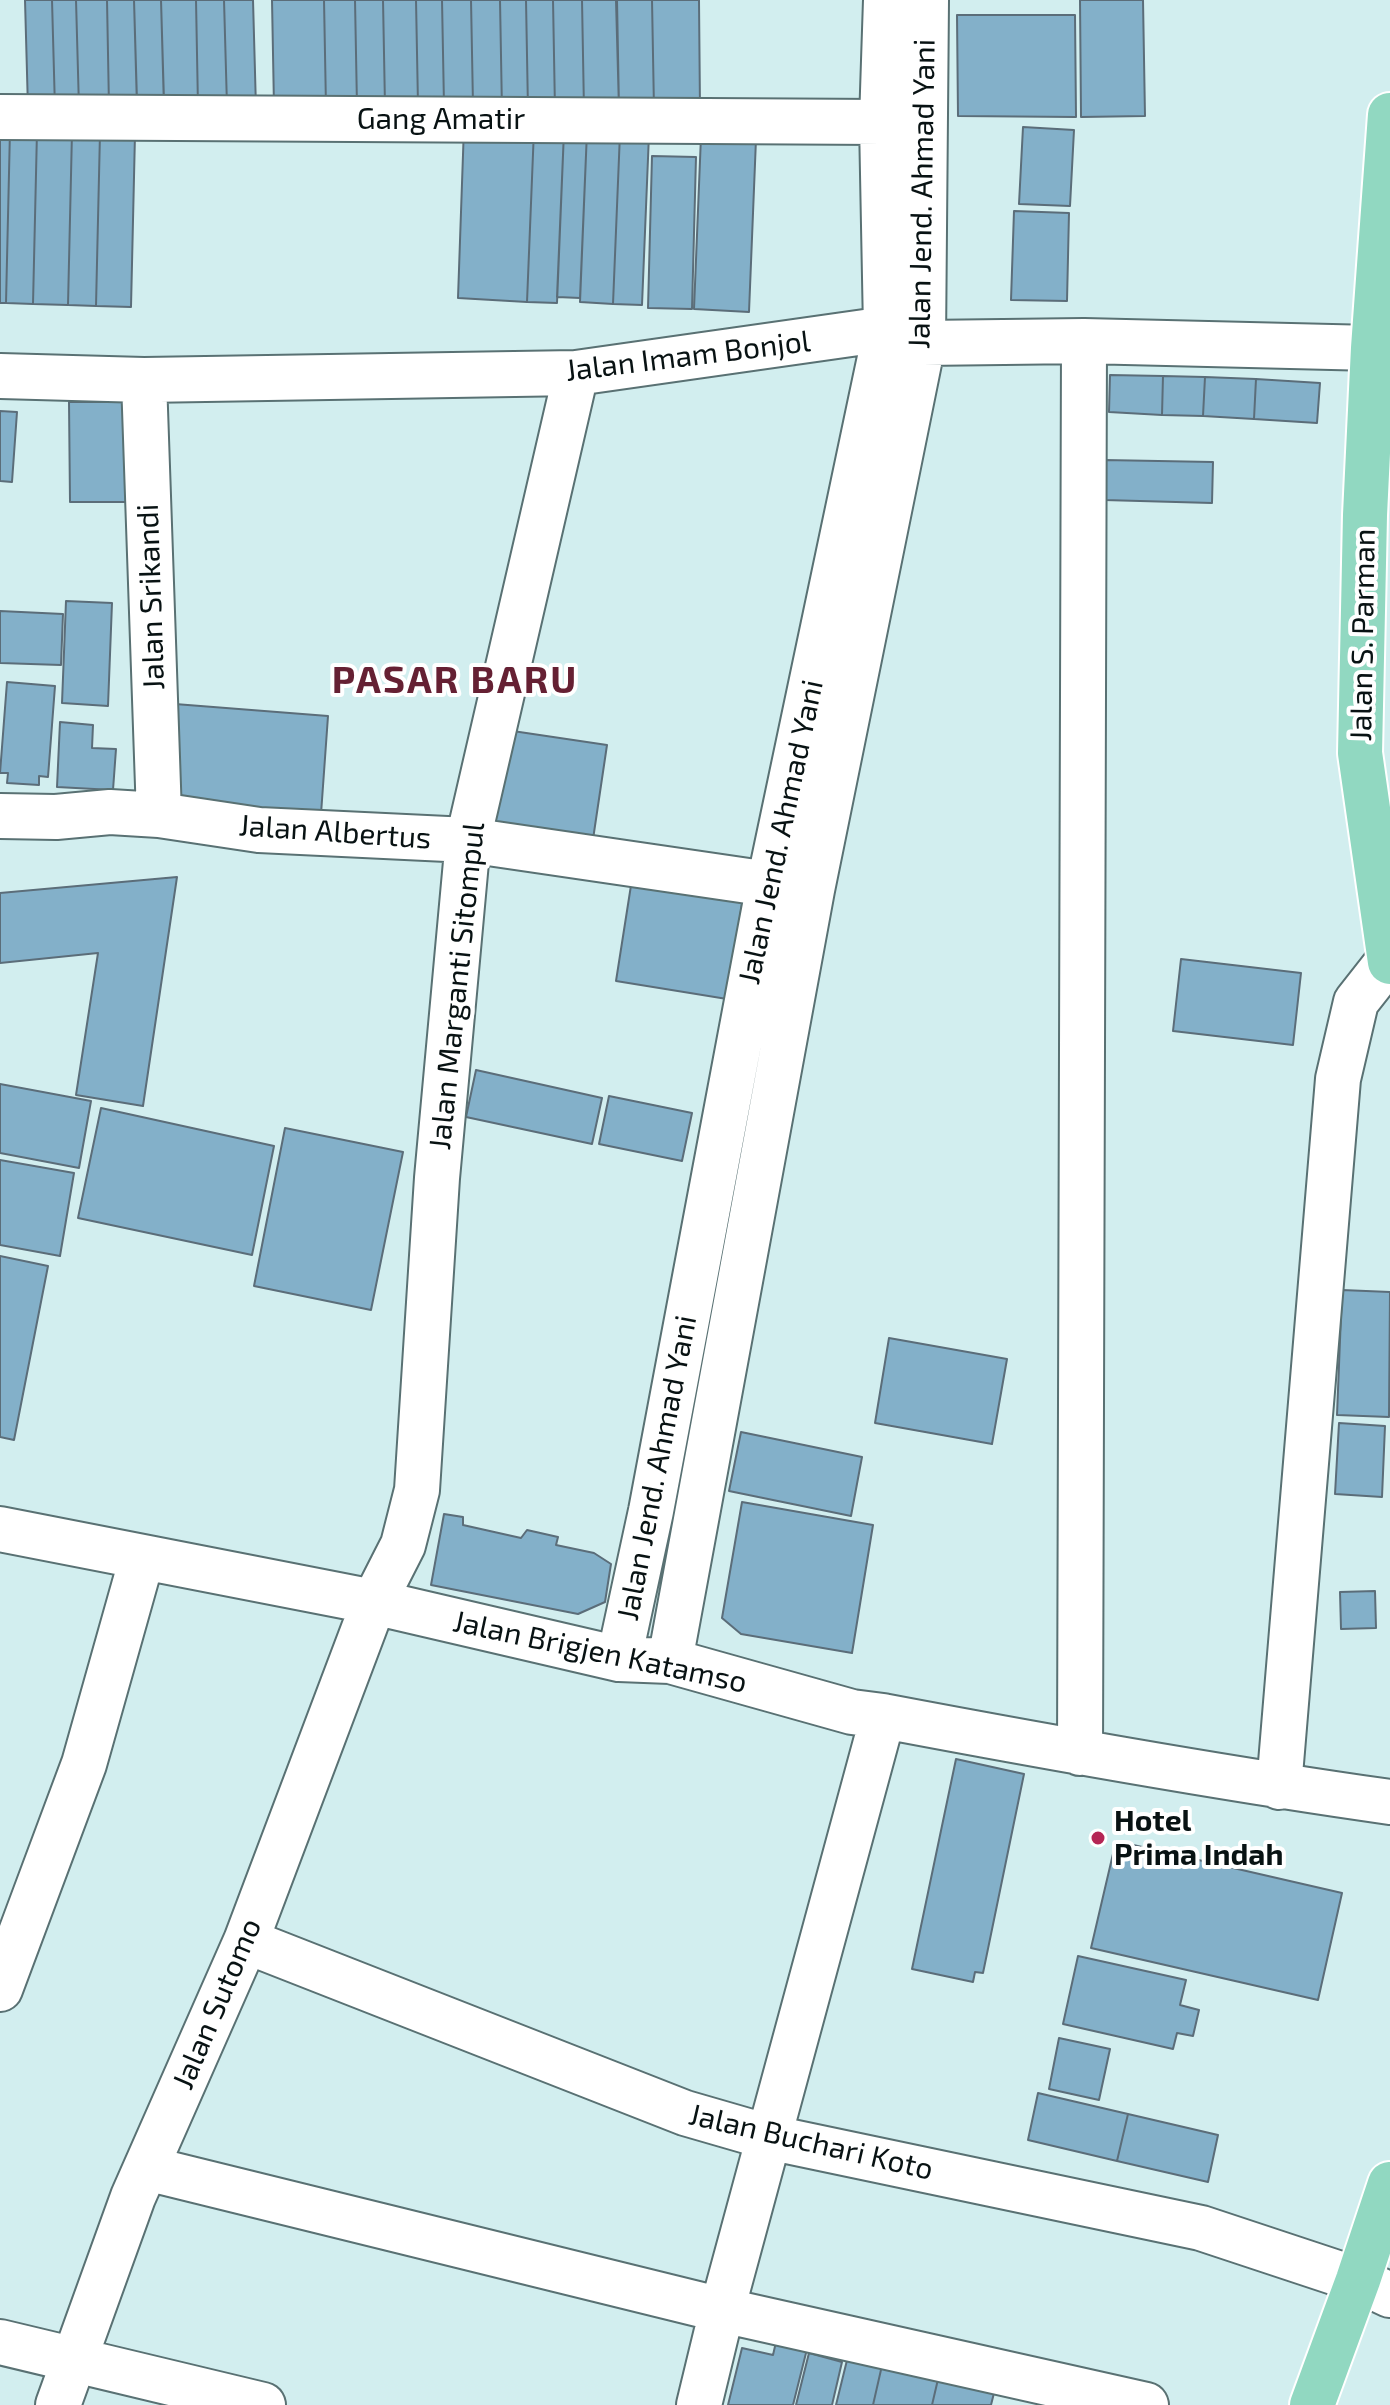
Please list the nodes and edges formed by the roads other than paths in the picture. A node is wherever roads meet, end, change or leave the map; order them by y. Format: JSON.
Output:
{"nodes":[{"id":1,"x":886,"y":0,"type":"edge"},
{"id":2,"x":926,"y":0,"type":"edge"},
{"id":3,"x":1390,"y":115,"type":"edge"},
{"id":4,"x":0,"y":117,"type":"edge"},
{"id":5,"x":882,"y":122,"type":"junction"},
{"id":6,"x":905,"y":336,"type":"junction"},
{"id":7,"x":1084,"y":341,"type":"junction"},
{"id":8,"x":1382,"y":350,"type":"edge"},
{"id":9,"x":576,"y":373,"type":"junction"},
{"id":10,"x":0,"y":376,"type":"edge"},
{"id":11,"x":144,"y":380,"type":"junction"},
{"id":12,"x":159,"y":815,"type":"junction"},
{"id":13,"x":0,"y":816,"type":"edge"},
{"id":14,"x":468,"y":840,"type":"junction"},
{"id":15,"x":769,"y":884,"type":"junction"},
{"id":16,"x":812,"y":890,"type":"junction"},
{"id":17,"x":1390,"y":961,"type":"edge"},
{"id":18,"x":0,"y":1529,"type":"edge"},
{"id":19,"x":142,"y":1558,"type":"junction"},
{"id":20,"x":374,"y":1602,"type":"junction"},
{"id":21,"x":619,"y":1659,"type":"junction"},
{"id":22,"x":670,"y":1661,"type":"junction"},
{"id":23,"x":883,"y":1716,"type":"junction"},
{"id":24,"x":1080,"y":1753,"type":"junction"},
{"id":25,"x":1279,"y":1787,"type":"junction"},
{"id":26,"x":1390,"y":1802,"type":"edge"},
{"id":27,"x":246,"y":1941,"type":"junction"},
{"id":28,"x":0,"y":1989,"type":"edge"},
{"id":29,"x":768,"y":2137,"type":"junction"},
{"id":30,"x":146,"y":2168,"type":"junction"},
{"id":31,"x":1390,"y":2184,"type":"edge"},
{"id":32,"x":1374,"y":2288,"type":"edge"},
{"id":33,"x":722,"y":2310,"type":"junction"},
{"id":34,"x":0,"y":2342,"type":"edge"},
{"id":35,"x":74,"y":2360,"type":"junction"},
{"id":36,"x":58,"y":2405,"type":"edge"},
{"id":37,"x":263,"y":2405,"type":"edge"},
{"id":38,"x":699,"y":2405,"type":"edge"},
{"id":39,"x":1146,"y":2405,"type":"edge"},
{"id":40,"x":1312,"y":2405,"type":"edge"}],
"edges":[{"from":1,"to":5,"type":"street","name":"Jalan Jend. Ahmad Yani"},
{"from":2,"to":6,"type":"street","name":"Jalan Jend. Ahmad Yani"},
{"from":3,"to":8,"type":"main road","name":"Jalan S. Parman"},
{"from":4,"to":5,"type":"street","name":"Gang Amatir"},
{"from":5,"to":6,"type":"street","name":"Jalan Jend. Ahmad Yani"},
{"from":6,"to":7,"type":"street","name":"Jalan Imam Bonjol"},
{"from":6,"to":9,"type":"street","name":"Jalan Imam Bonjol"},
{"from":6,"to":15,"type":"street","name":"Jalan Jend. Ahmad Yani"},
{"from":6,"to":16,"type":"street","name":"Jalan Jend. Ahmad Yani"},
{"from":7,"to":8,"type":"street","name":"Jalan Imam Bonjol"},
{"from":7,"to":24,"type":"street"},
{"from":8,"to":17,"type":"main road","name":"Jalan S. Parman"},
{"from":9,"to":11,"type":"street","name":"Jalan Imam Bonjol"},
{"from":9,"to":14,"type":"street","name":"Jalan Marganti Sitompul"},
{"from":10,"to":11,"type":"street","name":"Jalan Imam Bonjol"},
{"from":11,"to":12,"type":"street","name":"Jalan Srikandi"},
{"from":12,"to":13,"type":"street","name":"Jalan Albertus"},
{"from":12,"to":14,"type":"street","name":"Jalan Albertus"},
{"from":14,"to":15,"type":"street","name":"Jalan Albertus"},
{"from":14,"to":20,"type":"street","name":"Jalan Marganti Sitompul"},
{"from":15,"to":16,"type":"street","name":"Jalan Albertus"},
{"from":15,"to":21,"type":"street","name":"Jalan Jend. Ahmad Yani"},
{"from":16,"to":22,"type":"street","name":"Jalan Jend. Ahmad Yani"},
{"from":17,"to":25,"type":"street"},
{"from":18,"to":19,"type":"street","name":"Jalan Brigjen Katamso"},
{"from":19,"to":20,"type":"street","name":"Jalan Brigjen Katamso"},
{"from":19,"to":28,"type":"street"},
{"from":20,"to":21,"type":"street","name":"Jalan Brigjen Katamso"},
{"from":20,"to":27,"type":"street","name":"Jalan Sutomo"},
{"from":21,"to":22,"type":"street","name":"Jalan Brigjen Katamso"},
{"from":22,"to":23,"type":"street","name":"Jalan Brigjen Katamso"},
{"from":23,"to":24,"type":"street","name":"Jalan Brigjen Katamso"},
{"from":23,"to":29,"type":"street"},
{"from":24,"to":25,"type":"street","name":"Jalan Brigjen Katamso"},
{"from":25,"to":26,"type":"street","name":"Jalan Brigjen Katamso"},
{"from":27,"to":29,"type":"street","name":"Jalan Buchari Koto"},
{"from":27,"to":30,"type":"street","name":"Jalan Sutomo"},
{"from":29,"to":32,"type":"street","name":"Jalan Buchari Koto"},
{"from":29,"to":33,"type":"street"},
{"from":30,"to":33,"type":"street"},
{"from":30,"to":35,"type":"street","name":"Jalan Sutomo"},
{"from":31,"to":32,"type":"main road"},
{"from":32,"to":40,"type":"main road"},
{"from":33,"to":38,"type":"street"},
{"from":33,"to":39,"type":"street"},
{"from":34,"to":35,"type":"street"},
{"from":35,"to":36,"type":"street","name":"Jalan Sutomo"},
{"from":35,"to":37,"type":"street"}]}
